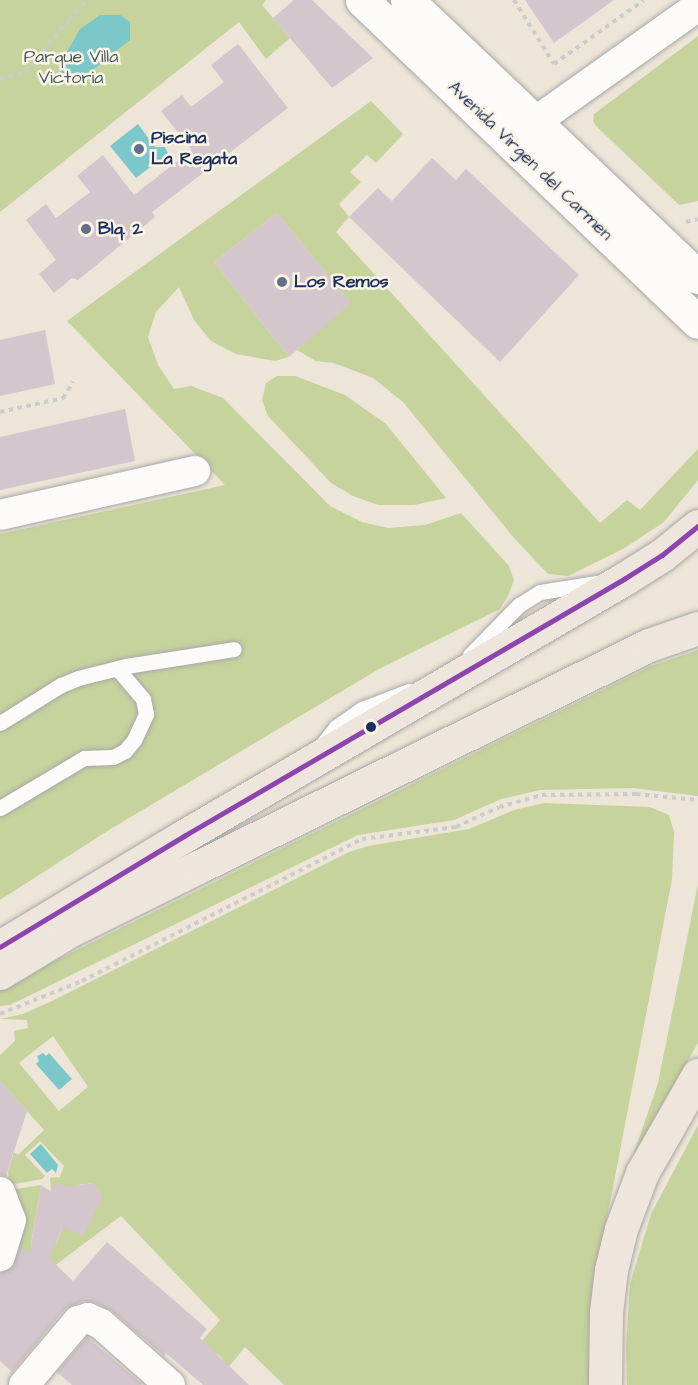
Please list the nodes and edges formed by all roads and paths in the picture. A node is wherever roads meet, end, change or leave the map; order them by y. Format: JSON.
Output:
{"nodes":[{"id":1,"x":88,"y":0,"type":"edge"},
{"id":2,"x":362,"y":0,"type":"edge"},
{"id":3,"x":407,"y":0,"type":"edge"},
{"id":4,"x":514,"y":0,"type":"edge"},
{"id":5,"x":644,"y":0,"type":"edge"},
{"id":6,"x":698,"y":6,"type":"edge"},
{"id":7,"x":0,"y":79,"type":"edge"},
{"id":8,"x":535,"y":122,"type":"junction"},
{"id":9,"x":698,"y":219,"type":"edge"},
{"id":10,"x":686,"y":222,"type":"dead end"},
{"id":11,"x":698,"y":277,"type":"edge"},
{"id":12,"x":698,"y":322,"type":"edge"},
{"id":13,"x":73,"y":382,"type":"dead end"},
{"id":14,"x":0,"y":412,"type":"edge"},
{"id":15,"x":195,"y":471,"type":"dead end"},
{"id":16,"x":0,"y":515,"type":"edge"},
{"id":17,"x":698,"y":526,"type":"edge"},
{"id":18,"x":698,"y":628,"type":"edge"},
{"id":19,"x":234,"y":649,"type":"dead end"},
{"id":20,"x":117,"y":668,"type":"junction"},
{"id":21,"x":0,"y":723,"type":"edge"},
{"id":22,"x":698,"y":800,"type":"edge"},
{"id":23,"x":0,"y":808,"type":"edge"},
{"id":24,"x":0,"y":947,"type":"edge"},
{"id":25,"x":0,"y":973,"type":"edge"},
{"id":26,"x":0,"y":1014,"type":"edge"},
{"id":27,"x":698,"y":1075,"type":"edge"},
{"id":28,"x":0,"y":1192,"type":"edge"},
{"id":29,"x":0,"y":1256,"type":"edge"},
{"id":30,"x":24,"y":1385,"type":"edge"},
{"id":31,"x":170,"y":1385,"type":"edge"},
{"id":32,"x":605,"y":1385,"type":"edge"}],
"edges":[{"from":1,"to":7,"type":"path"},
{"from":2,"to":12,"type":"street","name":"Avenida Virgen del Carmen"},
{"from":3,"to":8,"type":"street","name":"Avenida Virgen del Carmen"},
{"from":4,"to":5,"type":"path"},
{"from":6,"to":8,"type":"street"},
{"from":8,"to":11,"type":"street","name":"Avenida Virgen del Carmen"},
{"from":9,"to":10,"type":"path"},
{"from":13,"to":14,"type":"path"},
{"from":15,"to":16,"type":"street"},
{"from":17,"to":24,"type":"main road"},
{"from":18,"to":25,"type":"main road"},
{"from":19,"to":20,"type":"lane"},
{"from":20,"to":21,"type":"lane"},
{"from":20,"to":23,"type":"lane"},
{"from":22,"to":26,"type":"path"},
{"from":27,"to":32,"type":"main road"},
{"from":28,"to":29,"type":"street"},
{"from":30,"to":31,"type":"street"}]}
